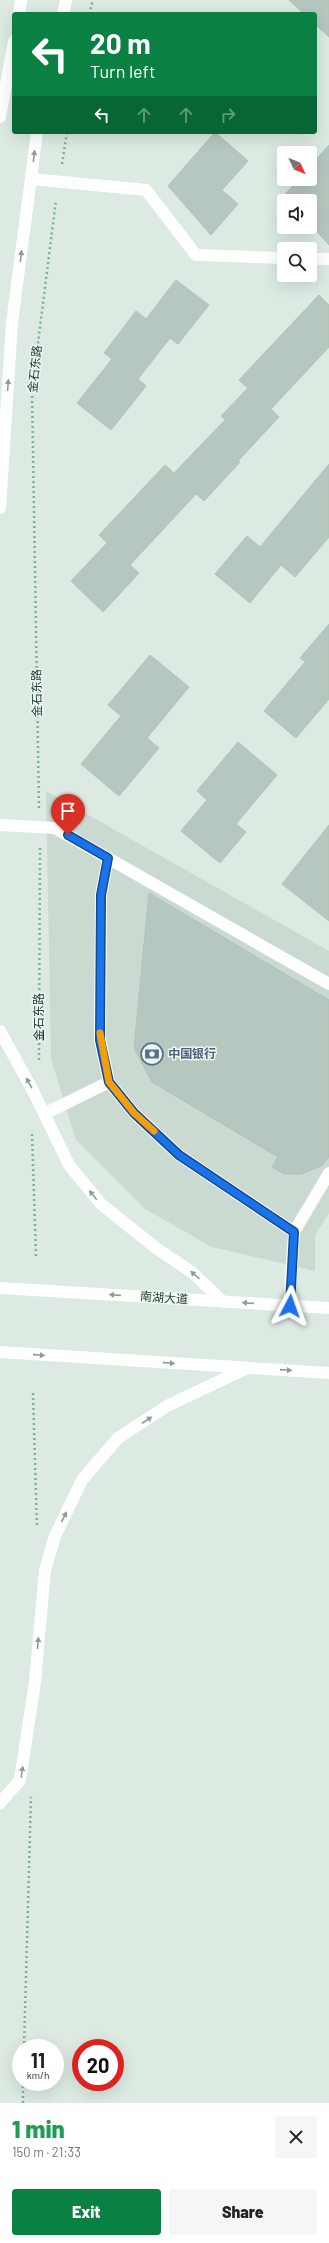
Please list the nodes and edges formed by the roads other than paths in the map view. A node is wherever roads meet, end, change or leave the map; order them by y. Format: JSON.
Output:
{"nodes":[{"id":1,"x":21,"y":0,"type":"edge"},
{"id":2,"x":66,"y":0,"type":"edge"},
{"id":3,"x":19,"y":12,"type":"edge"},
{"id":4,"x":63,"y":12,"type":"edge"},
{"id":5,"x":12,"y":51,"type":"edge"},
{"id":6,"x":0,"y":117,"type":"edge"},
{"id":7,"x":37,"y":134,"type":"edge"},
{"id":8,"x":31,"y":179,"type":"junction"},
{"id":9,"x":277,"y":258,"type":"edge"},
{"id":10,"x":317,"y":259,"type":"edge"},
{"id":11,"x":329,"y":259,"type":"edge"},
{"id":12,"x":0,"y":508,"type":"edge"},
{"id":13,"x":0,"y":825,"type":"edge"},
{"id":14,"x":108,"y":858,"type":"junction"},
{"id":15,"x":329,"y":984,"type":"edge"},
{"id":16,"x":0,"y":1031,"type":"edge"},
{"id":17,"x":109,"y":1082,"type":"junction"},
{"id":18,"x":44,"y":1114,"type":"junction"},
{"id":19,"x":329,"y":1173,"type":"edge"},
{"id":20,"x":294,"y":1232,"type":"junction"},
{"id":21,"x":0,"y":1288,"type":"edge"},
{"id":22,"x":224,"y":1302,"type":"junction"},
{"id":23,"x":290,"y":1306,"type":"junction"},
{"id":24,"x":329,"y":1308,"type":"edge"},
{"id":25,"x":0,"y":1352,"type":"edge"},
{"id":26,"x":247,"y":1368,"type":"junction"},
{"id":27,"x":329,"y":1373,"type":"edge"},
{"id":28,"x":0,"y":1803,"type":"edge"}],
"edges":[{"from":1,"to":3,"type":"main road"},
{"from":2,"to":4,"type":"main road"},
{"from":5,"to":6,"type":"main road"},
{"from":8,"to":7,"type":"main road","name":"金石东路","one_way":true},
{"from":8,"to":9,"type":"main road"},
{"from":12,"to":8,"type":"main road","name":"金石东路","one_way":true},
{"from":10,"to":11,"type":"main road"},
{"from":13,"to":14,"type":"main road"},
{"from":14,"to":15,"type":"main road"},
{"from":14,"to":17,"type":"main road"},
{"from":18,"to":16,"type":"main road","one_way":true},
{"from":17,"to":18,"type":"main road"},
{"from":17,"to":20,"type":"main road"},
{"from":22,"to":18,"type":"main road","one_way":true},
{"from":19,"to":20,"type":"main road"},
{"from":20,"to":23,"type":"main road"},
{"from":22,"to":21,"type":"main road","name":"南湖大道","one_way":true},
{"from":23,"to":22,"type":"main road","name":"南湖大道","one_way":true},
{"from":23,"to":24,"type":"main road","name":"南湖大道"},
{"from":25,"to":26,"type":"main road","one_way":true},
{"from":26,"to":27,"type":"main road","one_way":true},
{"from":28,"to":26,"type":"main road","one_way":true}]}
